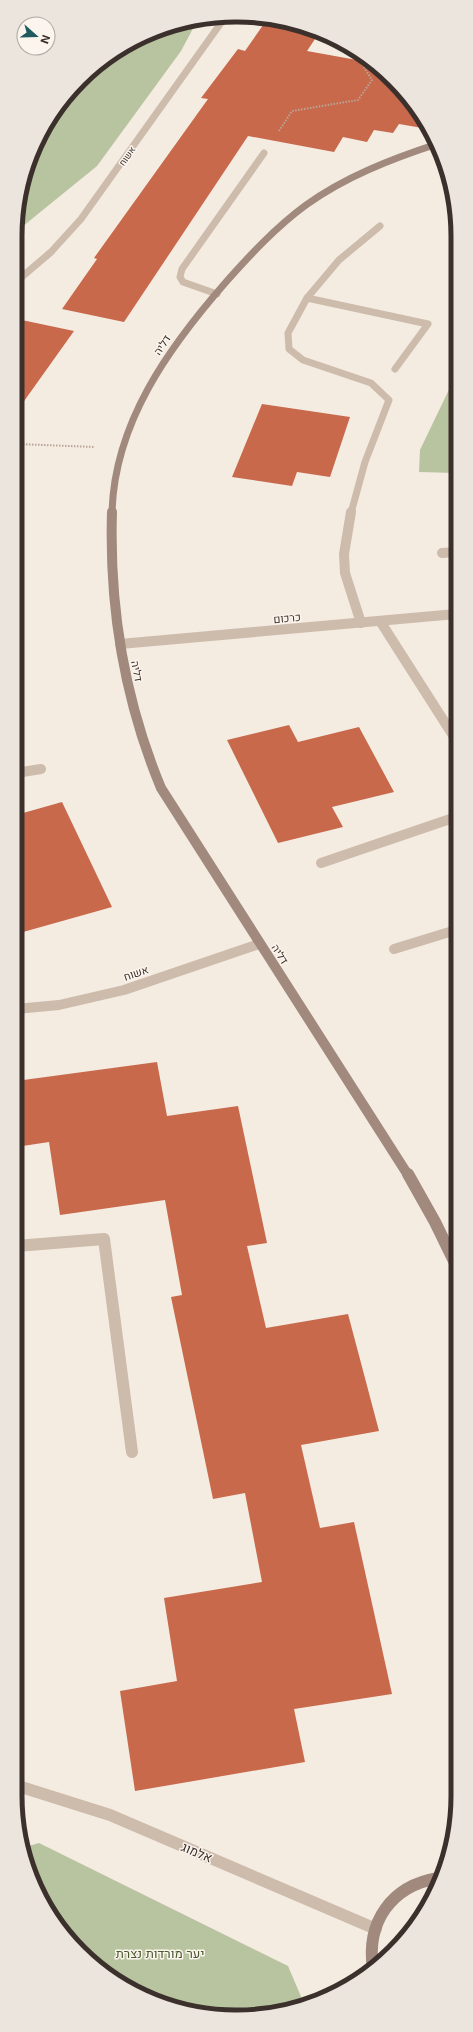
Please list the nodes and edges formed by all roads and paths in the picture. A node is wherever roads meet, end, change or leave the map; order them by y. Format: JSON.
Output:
{"nodes":[{"id":1,"x":222,"y":22,"type":"edge"},
{"id":2,"x":360,"y":61,"type":"edge"},
{"id":3,"x":431,"y":146,"type":"edge"},
{"id":4,"x":264,"y":153,"type":"joint"},
{"id":5,"x":380,"y":226,"type":"dead end"},
{"id":6,"x":22,"y":278,"type":"edge"},
{"id":7,"x":217,"y":294,"type":"junction"},
{"id":8,"x":307,"y":298,"type":"junction"},
{"id":9,"x":395,"y":368,"type":"dead end"},
{"id":10,"x":22,"y":444,"type":"edge"},
{"id":11,"x":124,"y":448,"type":"junction"},
{"id":12,"x":451,"y":552,"type":"edge"},
{"id":13,"x":442,"y":553,"type":"dead end"},
{"id":14,"x":451,"y":614,"type":"edge"},
{"id":15,"x":380,"y":621,"type":"junction"},
{"id":16,"x":361,"y":623,"type":"junction"},
{"id":17,"x":120,"y":644,"type":"junction"},
{"id":18,"x":451,"y":732,"type":"edge"},
{"id":19,"x":41,"y":769,"type":"dead end"},
{"id":20,"x":22,"y":772,"type":"edge"},
{"id":21,"x":451,"y":819,"type":"edge"},
{"id":22,"x":321,"y":863,"type":"dead end"},
{"id":23,"x":451,"y":932,"type":"edge"},
{"id":24,"x":259,"y":944,"type":"junction"},
{"id":25,"x":394,"y":949,"type":"dead end"},
{"id":26,"x":22,"y":1008,"type":"edge"},
{"id":27,"x":22,"y":1246,"type":"edge"},
{"id":28,"x":451,"y":1247,"type":"edge"},
{"id":29,"x":132,"y":1452,"type":"dead end"},
{"id":30,"x":22,"y":1787,"type":"edge"},
{"id":31,"x":435,"y":1879,"type":"edge"},
{"id":32,"x":376,"y":1929,"type":"junction"},
{"id":33,"x":373,"y":1961,"type":"edge"}],
"edges":[{"from":1,"to":6,"type":"street","name":"אשוח"},
{"from":2,"to":4,"type":"path"},
{"from":3,"to":7,"type":"street","name":"דליה"},
{"from":4,"to":7,"type":"street"},
{"from":5,"to":8,"type":"street"},
{"from":7,"to":11,"type":"street","name":"דליה"},
{"from":8,"to":9,"type":"street"},
{"from":8,"to":16,"type":"street"},
{"from":10,"to":11,"type":"path"},
{"from":11,"to":17,"type":"street","name":"דליה"},
{"from":12,"to":13,"type":"street"},
{"from":14,"to":15,"type":"street","name":"כרכום"},
{"from":15,"to":16,"type":"street","name":"כרכום"},
{"from":15,"to":18,"type":"street"},
{"from":16,"to":17,"type":"street","name":"כרכום"},
{"from":17,"to":24,"type":"street","name":"דליה"},
{"from":19,"to":20,"type":"street"},
{"from":21,"to":22,"type":"street"},
{"from":23,"to":25,"type":"street"},
{"from":24,"to":26,"type":"street","name":"אשוח"},
{"from":24,"to":28,"type":"street","name":"דליה"},
{"from":27,"to":29,"type":"street"},
{"from":30,"to":32,"type":"street","name":"אלמוג"},
{"from":31,"to":32,"type":"street"},
{"from":32,"to":33,"type":"street"}]}
